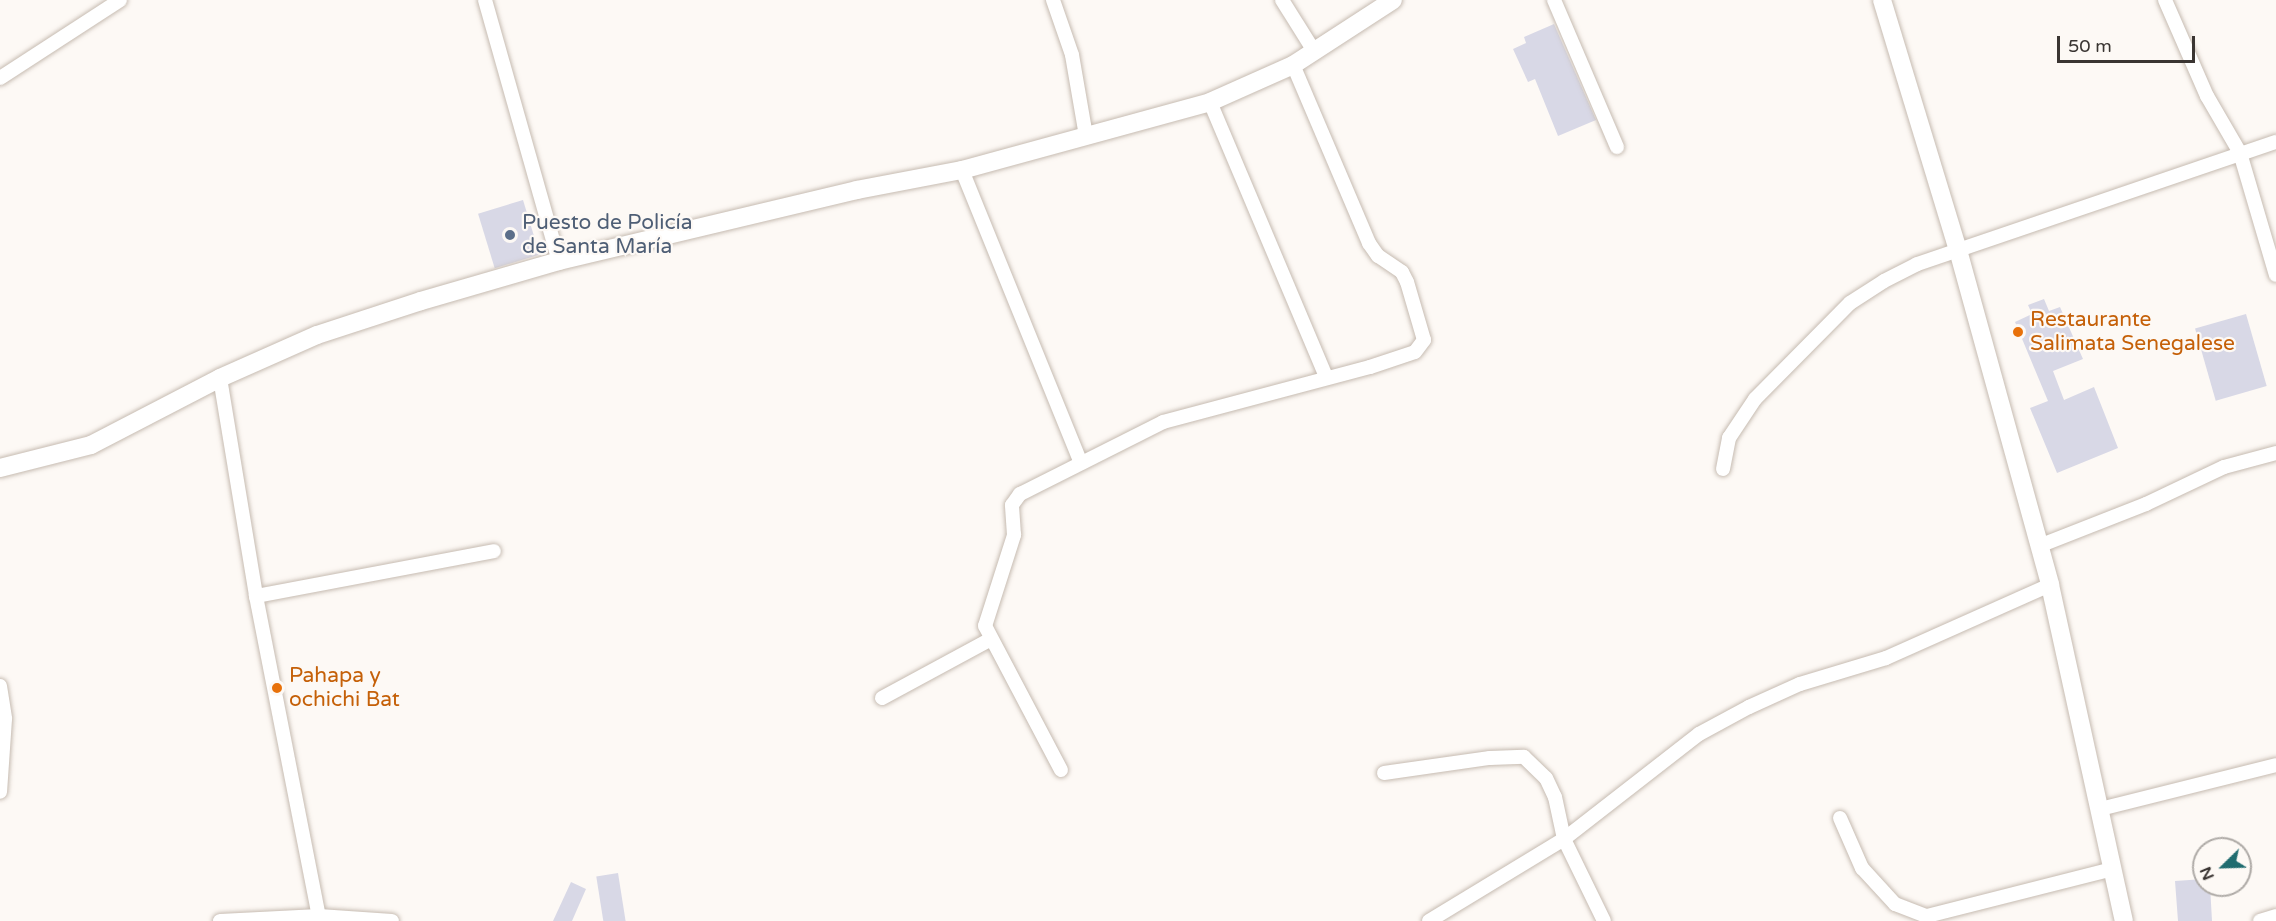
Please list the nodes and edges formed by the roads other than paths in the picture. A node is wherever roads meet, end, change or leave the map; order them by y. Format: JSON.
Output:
{"nodes":[{"id":1,"x":120,"y":0,"type":"edge"},
{"id":2,"x":485,"y":0,"type":"edge"},
{"id":3,"x":1053,"y":0,"type":"edge"},
{"id":4,"x":1282,"y":0,"type":"edge"},
{"id":5,"x":1393,"y":0,"type":"edge"},
{"id":6,"x":1554,"y":0,"type":"edge"},
{"id":7,"x":1882,"y":0,"type":"edge"},
{"id":8,"x":2165,"y":0,"type":"edge"},
{"id":9,"x":1314,"y":51,"type":"junction"},
{"id":10,"x":1293,"y":65,"type":"junction"},
{"id":11,"x":0,"y":78,"type":"edge"},
{"id":12,"x":1210,"y":102,"type":"junction"},
{"id":13,"x":1086,"y":136,"type":"junction"},
{"id":14,"x":2276,"y":141,"type":"edge"},
{"id":15,"x":1617,"y":147,"type":"dead end"},
{"id":16,"x":2240,"y":153,"type":"junction"},
{"id":17,"x":962,"y":170,"type":"junction"},
{"id":18,"x":1958,"y":250,"type":"junction"},
{"id":19,"x":559,"y":261,"type":"junction"},
{"id":20,"x":2276,"y":275,"type":"edge"},
{"id":21,"x":1326,"y":377,"type":"junction"},
{"id":22,"x":220,"y":378,"type":"junction"},
{"id":23,"x":2276,"y":453,"type":"edge"},
{"id":24,"x":1081,"y":463,"type":"junction"},
{"id":25,"x":0,"y":468,"type":"edge"},
{"id":26,"x":1723,"y":469,"type":"dead end"},
{"id":27,"x":2039,"y":546,"type":"junction"},
{"id":28,"x":494,"y":551,"type":"dead end"},
{"id":29,"x":2050,"y":585,"type":"junction"},
{"id":30,"x":256,"y":596,"type":"junction"},
{"id":31,"x":991,"y":639,"type":"junction"},
{"id":32,"x":0,"y":686,"type":"edge"},
{"id":33,"x":882,"y":698,"type":"dead end"},
{"id":34,"x":2276,"y":765,"type":"edge"},
{"id":35,"x":1061,"y":770,"type":"dead end"},
{"id":36,"x":1384,"y":773,"type":"dead end"},
{"id":37,"x":0,"y":792,"type":"edge"},
{"id":38,"x":2100,"y":809,"type":"junction"},
{"id":39,"x":1840,"y":818,"type":"dead end"},
{"id":40,"x":1564,"y":839,"type":"junction"},
{"id":41,"x":2113,"y":869,"type":"junction"},
{"id":42,"x":319,"y":916,"type":"junction"},
{"id":43,"x":2276,"y":916,"type":"edge"},
{"id":44,"x":220,"y":921,"type":"edge"},
{"id":45,"x":392,"y":921,"type":"edge"},
{"id":46,"x":1429,"y":921,"type":"edge"},
{"id":47,"x":1604,"y":921,"type":"edge"},
{"id":48,"x":2124,"y":921,"type":"edge"},
{"id":49,"x":2260,"y":921,"type":"edge"}],
"edges":[{"from":1,"to":11,"type":"street"},
{"from":2,"to":19,"type":"street"},
{"from":3,"to":13,"type":"street"},
{"from":4,"to":9,"type":"street"},
{"from":5,"to":9,"type":"street"},
{"from":6,"to":15,"type":"street"},
{"from":7,"to":18,"type":"street"},
{"from":8,"to":16,"type":"street"},
{"from":9,"to":10,"type":"street"},
{"from":10,"to":12,"type":"street"},
{"from":10,"to":21,"type":"street"},
{"from":12,"to":13,"type":"street"},
{"from":12,"to":21,"type":"street"},
{"from":13,"to":17,"type":"street"},
{"from":14,"to":16,"type":"street"},
{"from":16,"to":18,"type":"street"},
{"from":16,"to":20,"type":"street"},
{"from":17,"to":19,"type":"street"},
{"from":17,"to":24,"type":"street"},
{"from":18,"to":26,"type":"street"},
{"from":18,"to":27,"type":"street"},
{"from":19,"to":22,"type":"street"},
{"from":21,"to":24,"type":"street"},
{"from":22,"to":25,"type":"street"},
{"from":22,"to":30,"type":"street"},
{"from":23,"to":27,"type":"street"},
{"from":24,"to":31,"type":"street"},
{"from":27,"to":29,"type":"street"},
{"from":28,"to":30,"type":"street"},
{"from":29,"to":38,"type":"street"},
{"from":29,"to":40,"type":"street"},
{"from":30,"to":42,"type":"street"},
{"from":31,"to":33,"type":"street"},
{"from":31,"to":35,"type":"street"},
{"from":32,"to":37,"type":"street"},
{"from":34,"to":38,"type":"street"},
{"from":36,"to":40,"type":"street"},
{"from":38,"to":41,"type":"street"},
{"from":39,"to":41,"type":"street"},
{"from":40,"to":46,"type":"street"},
{"from":40,"to":47,"type":"street"},
{"from":41,"to":48,"type":"street"},
{"from":42,"to":44,"type":"street"},
{"from":42,"to":45,"type":"street"},
{"from":43,"to":49,"type":"street"}]}
